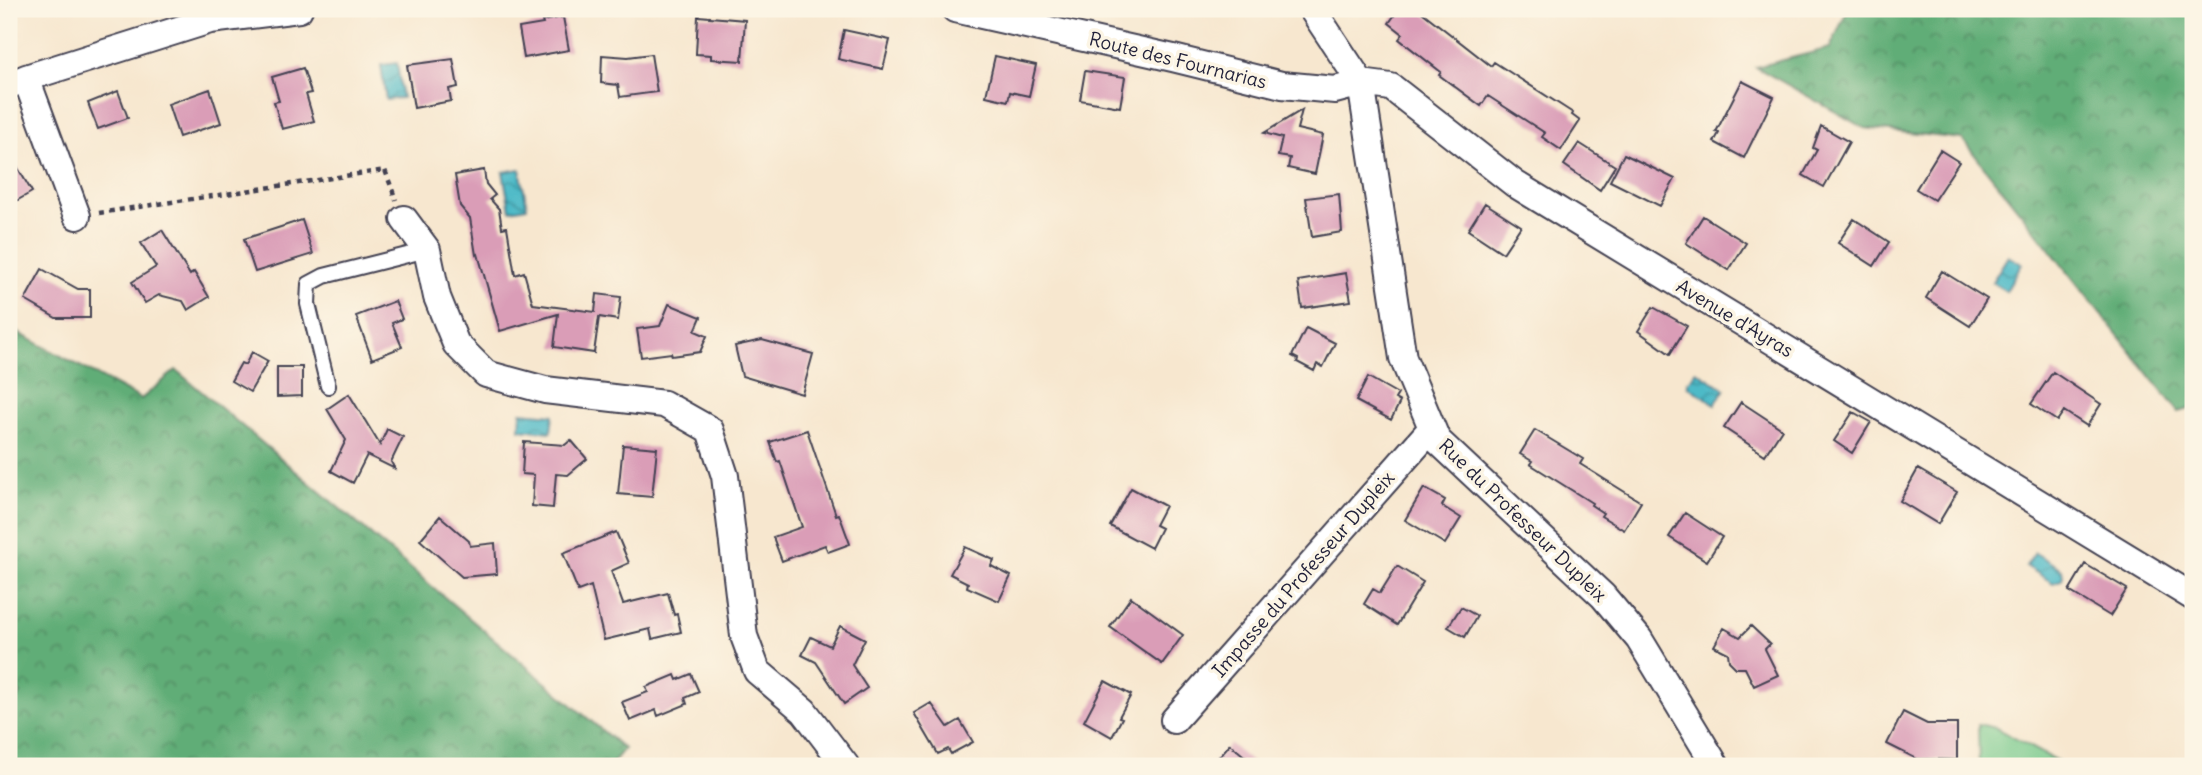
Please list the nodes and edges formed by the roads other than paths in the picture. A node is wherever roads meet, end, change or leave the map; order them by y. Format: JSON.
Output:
{"nodes":[{"id":1,"x":299,"y":9,"type":"edge"},
{"id":2,"x":955,"y":9,"type":"edge"},
{"id":3,"x":1312,"y":9,"type":"edge"},
{"id":4,"x":17,"y":81,"type":"edge"},
{"id":5,"x":1361,"y":83,"type":"junction"},
{"id":6,"x":78,"y":216,"type":"road end"},
{"id":7,"x":404,"y":219,"type":"road end"},
{"id":8,"x":427,"y":250,"type":"junction"},
{"id":9,"x":328,"y":386,"type":"dead end"},
{"id":10,"x":1432,"y":428,"type":"junction"},
{"id":11,"x":2192,"y":597,"type":"edge"},
{"id":12,"x":1174,"y":720,"type":"dead end"},
{"id":13,"x":846,"y":766,"type":"edge"},
{"id":14,"x":1716,"y":766,"type":"edge"}],
"edges":[{"from":1,"to":4,"type":"street"},
{"from":2,"to":5,"type":"street","name":"Route des Fournarias"},
{"from":3,"to":5,"type":"street"},
{"from":4,"to":6,"type":"street"},
{"from":5,"to":10,"type":"street","name":"Rue du Professeur Dupleix"},
{"from":5,"to":11,"type":"street","name":"Avenue d'Ayras"},
{"from":7,"to":8,"type":"street"},
{"from":8,"to":9,"type":"lane"},
{"from":8,"to":13,"type":"street"},
{"from":10,"to":12,"type":"street","name":"Impasse du Professeur Dupleix"},
{"from":10,"to":14,"type":"street","name":"Rue du Professeur Dupleix"}]}
